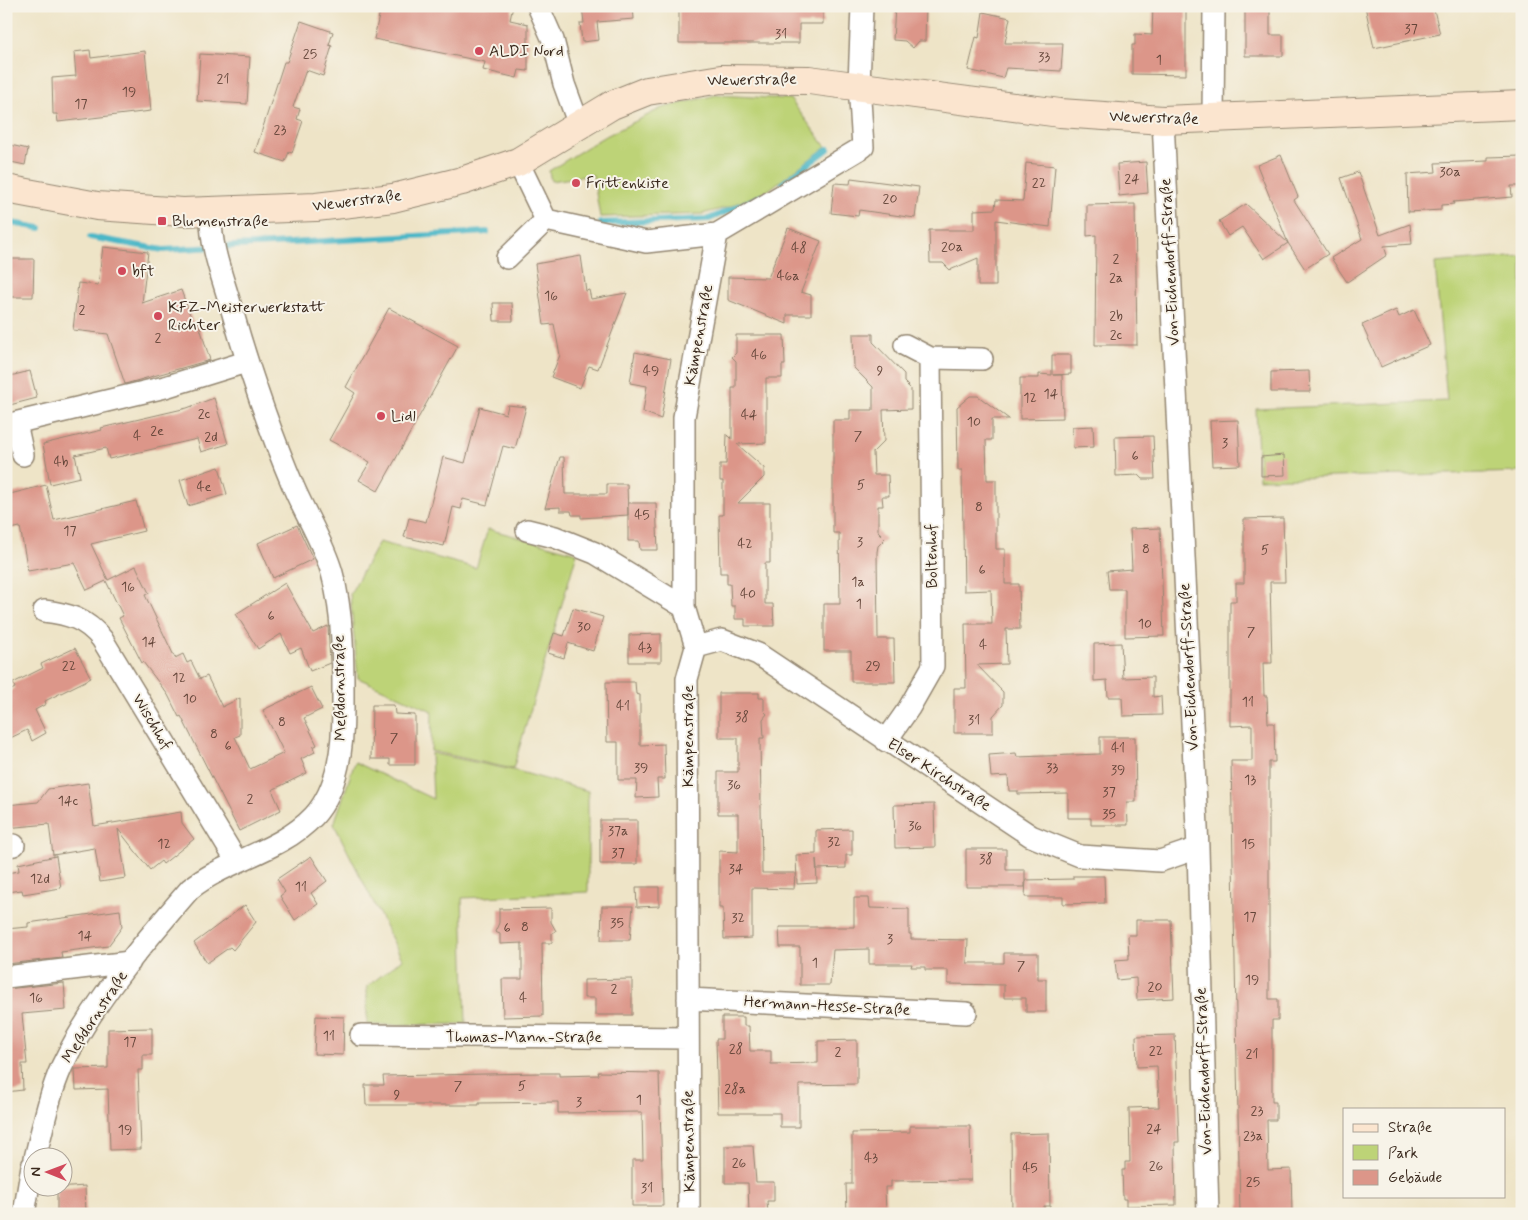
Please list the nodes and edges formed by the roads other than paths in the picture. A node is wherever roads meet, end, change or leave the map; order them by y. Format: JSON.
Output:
{"nodes":[{"id":1,"x":538,"y":6,"type":"edge"},
{"id":2,"x":862,"y":6,"type":"edge"},
{"id":3,"x":1214,"y":6,"type":"edge"},
{"id":4,"x":859,"y":84,"type":"junction"},
{"id":5,"x":1522,"y":104,"type":"edge"},
{"id":6,"x":1212,"y":119,"type":"junction"},
{"id":7,"x":1163,"y":120,"type":"junction"},
{"id":8,"x":579,"y":125,"type":"junction"},
{"id":9,"x":518,"y":162,"type":"junction"},
{"id":10,"x":6,"y":189,"type":"edge"},
{"id":11,"x":546,"y":220,"type":"junction"},
{"id":12,"x":717,"y":234,"type":"junction"},
{"id":13,"x":212,"y":235,"type":"junction"},
{"id":14,"x":508,"y":258,"type":"dead end"},
{"id":15,"x":905,"y":345,"type":"dead end"},
{"id":16,"x":930,"y":358,"type":"junction"},
{"id":17,"x":982,"y":359,"type":"dead end"},
{"id":18,"x":246,"y":362,"type":"junction"},
{"id":19,"x":11,"y":424,"type":"edge"},
{"id":20,"x":23,"y":455,"type":"dead end"},
{"id":21,"x":527,"y":530,"type":"dead end"},
{"id":22,"x":684,"y":607,"type":"junction"},
{"id":23,"x":44,"y":610,"type":"dead end"},
{"id":24,"x":696,"y":647,"type":"junction"},
{"id":25,"x":886,"y":740,"type":"junction"},
{"id":26,"x":1198,"y":848,"type":"junction"},
{"id":27,"x":237,"y":862,"type":"junction"},
{"id":28,"x":130,"y":962,"type":"junction"},
{"id":29,"x":6,"y":977,"type":"edge"},
{"id":30,"x":688,"y":999,"type":"junction"},
{"id":31,"x":966,"y":1013,"type":"dead end"},
{"id":32,"x":361,"y":1035,"type":"dead end"},
{"id":33,"x":688,"y":1038,"type":"junction"},
{"id":34,"x":38,"y":1148,"type":"edge"},
{"id":35,"x":27,"y":1198,"type":"edge"},
{"id":36,"x":24,"y":1214,"type":"edge"},
{"id":37,"x":689,"y":1214,"type":"edge"},
{"id":38,"x":1208,"y":1214,"type":"edge"}],
"edges":[{"from":1,"to":8,"type":"street"},
{"from":2,"to":4,"type":"street"},
{"from":3,"to":6,"type":"street"},
{"from":4,"to":7,"type":"main road","name":"Wewerstraße"},
{"from":4,"to":8,"type":"main road","name":"Wewerstraße"},
{"from":4,"to":12,"type":"street"},
{"from":5,"to":6,"type":"main road","name":"Wewerstraße"},
{"from":6,"to":7,"type":"main road","name":"Wewerstraße"},
{"from":7,"to":26,"type":"street","name":"Von-Eichendorff-Straße"},
{"from":8,"to":9,"type":"main road","name":"Wewerstraße"},
{"from":9,"to":11,"type":"street"},
{"from":9,"to":13,"type":"main road","name":"Wewerstraße"},
{"from":10,"to":13,"type":"main road","name":"Wewerstraße"},
{"from":11,"to":12,"type":"street"},
{"from":11,"to":14,"type":"street"},
{"from":12,"to":22,"type":"street","name":"Kämpenstraße"},
{"from":13,"to":18,"type":"street","name":"Meßdornstraße"},
{"from":15,"to":16,"type":"street"},
{"from":16,"to":17,"type":"street"},
{"from":16,"to":25,"type":"street","name":"Boltenhof"},
{"from":18,"to":19,"type":"street"},
{"from":18,"to":27,"type":"street","name":"Meßdornstraße"},
{"from":19,"to":20,"type":"street"},
{"from":21,"to":22,"type":"street"},
{"from":22,"to":24,"type":"street","name":"Kämpenstraße"},
{"from":23,"to":27,"type":"street","name":"Wischhof"},
{"from":24,"to":25,"type":"street","name":"Elser Kirchstraße"},
{"from":24,"to":30,"type":"street","name":"Kämpenstraße"},
{"from":25,"to":26,"type":"street","name":"Elser Kirchstraße"},
{"from":26,"to":38,"type":"street","name":"Von-Eichendorff-Straße"},
{"from":27,"to":28,"type":"street","name":"Meßdornstraße"},
{"from":28,"to":29,"type":"street","name":"Meßdornstraße"},
{"from":28,"to":34,"type":"street","name":"Meßdornstraße"},
{"from":30,"to":31,"type":"street","name":"Hermann-Hesse-Straße"},
{"from":30,"to":33,"type":"street","name":"Kämpenstraße"},
{"from":32,"to":33,"type":"street","name":"Thomas-Mann-Straße"},
{"from":33,"to":37,"type":"street","name":"Kämpenstraße"},
{"from":35,"to":36,"type":"street"}]}
